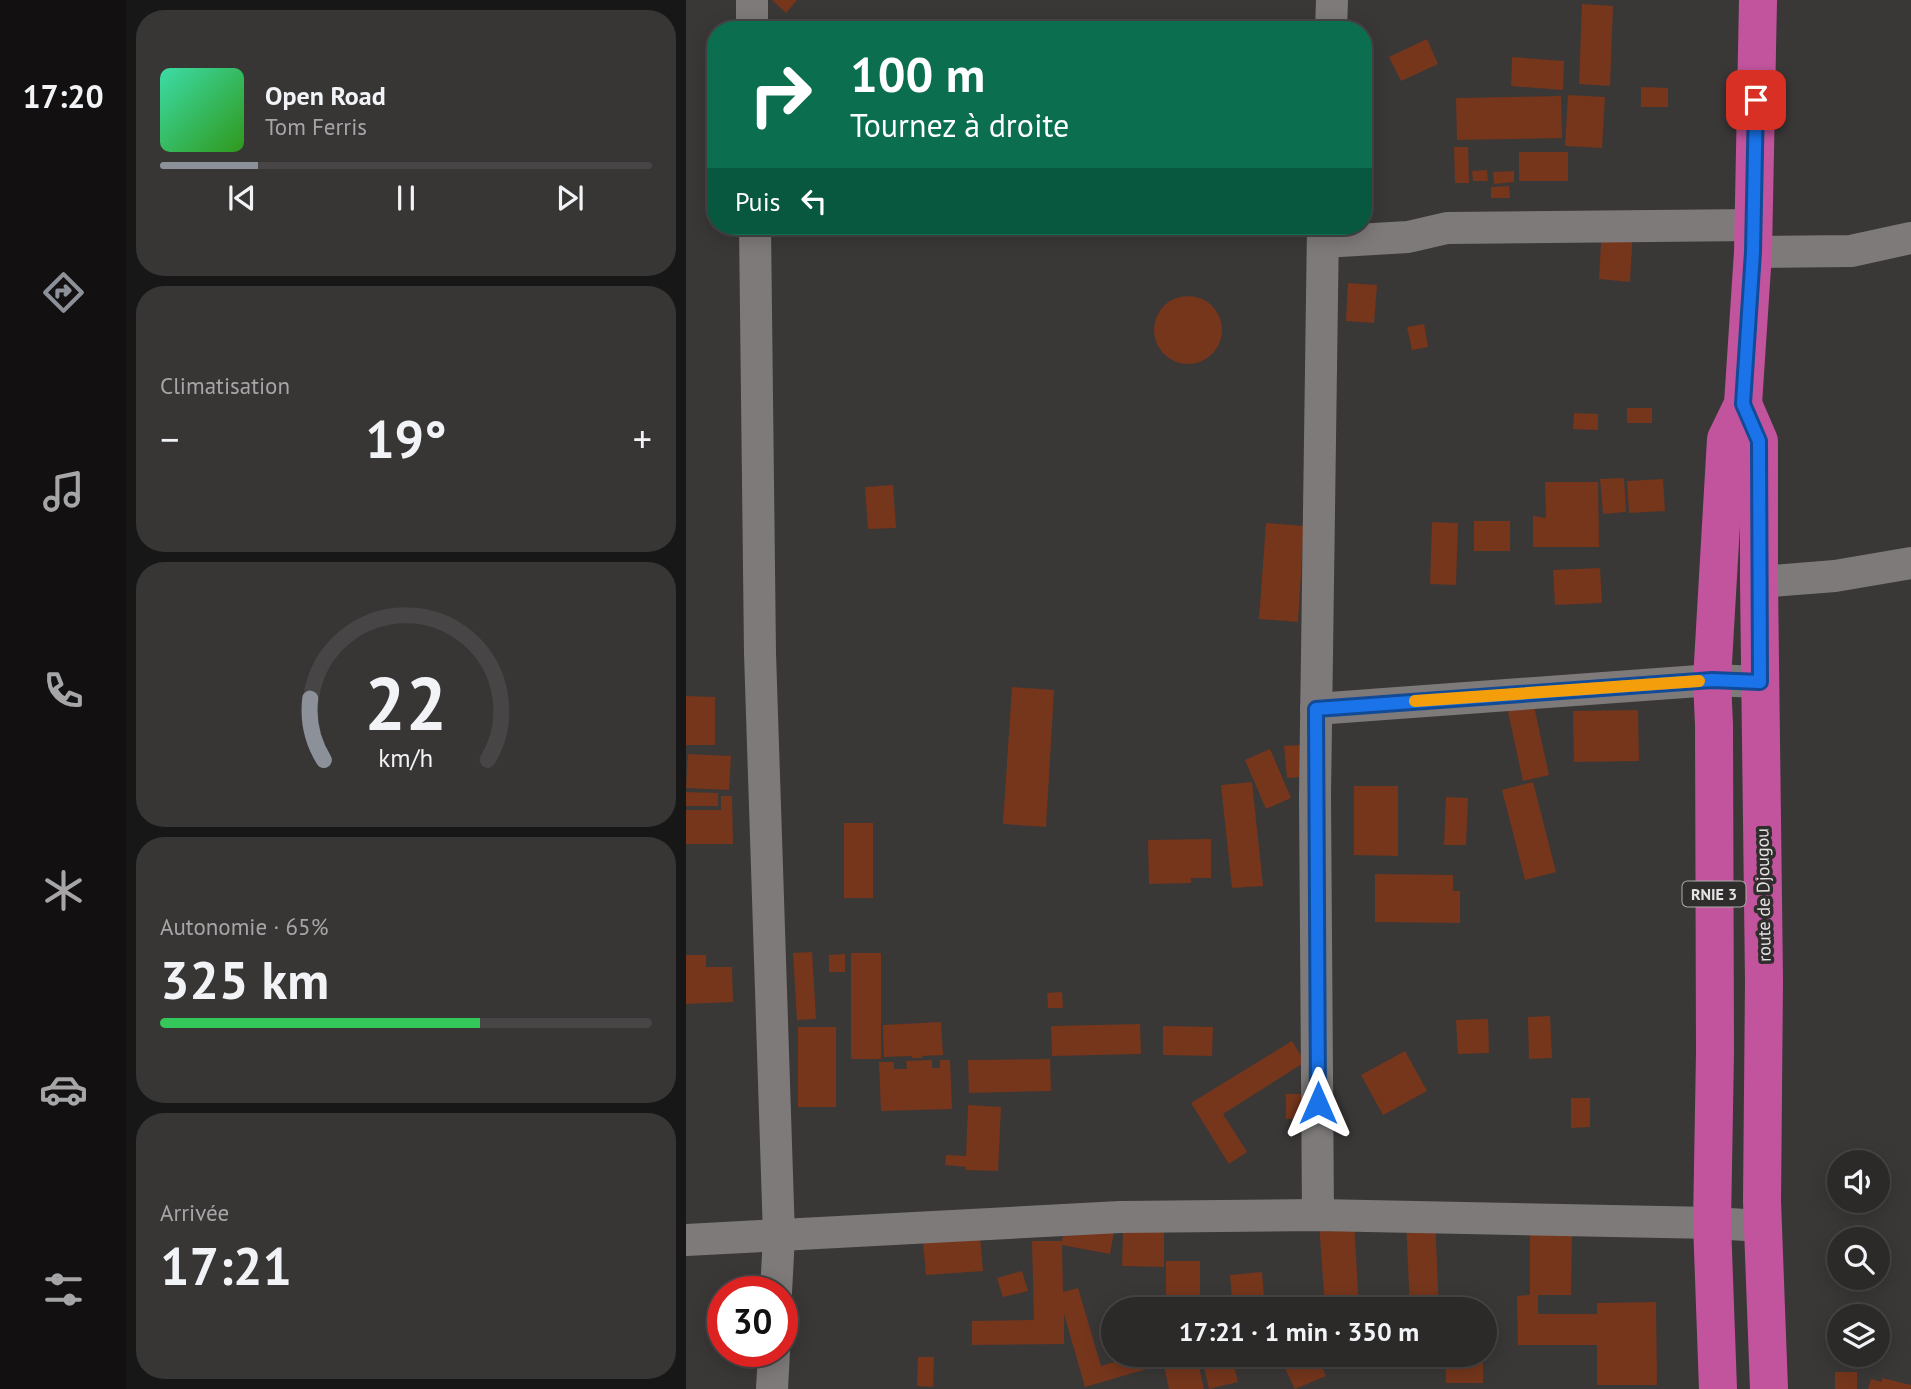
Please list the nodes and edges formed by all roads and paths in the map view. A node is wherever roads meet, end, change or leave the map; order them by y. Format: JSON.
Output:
{"nodes":[{"id":1,"x":752,"y":0,"type":"edge"},
{"id":2,"x":1332,"y":0,"type":"edge"},
{"id":3,"x":1758,"y":0,"type":"edge"},
{"id":4,"x":752,"y":21,"type":"edge"},
{"id":5,"x":1331,"y":21,"type":"edge"},
{"id":6,"x":755,"y":235,"type":"edge"},
{"id":7,"x":1323,"y":235,"type":"edge"},
{"id":8,"x":1351,"y":235,"type":"edge"},
{"id":9,"x":1754,"y":238,"type":"junction"},
{"id":10,"x":1911,"y":239,"type":"edge"},
{"id":11,"x":1743,"y":404,"type":"junction"},
{"id":12,"x":1911,"y":563,"type":"edge"},
{"id":13,"x":1759,"y":582,"type":"junction"},
{"id":14,"x":1712,"y":680,"type":"junction"},
{"id":15,"x":1760,"y":682,"type":"junction"},
{"id":16,"x":1316,"y":709,"type":"junction"},
{"id":17,"x":1318,"y":1215,"type":"junction"},
{"id":18,"x":1712,"y":1223,"type":"junction"},
{"id":19,"x":1763,"y":1226,"type":"junction"},
{"id":20,"x":779,"y":1236,"type":"junction"},
{"id":21,"x":686,"y":1240,"type":"edge"},
{"id":22,"x":777,"y":1276,"type":"edge"},
{"id":23,"x":773,"y":1367,"type":"edge"},
{"id":24,"x":772,"y":1389,"type":"edge"},
{"id":25,"x":1718,"y":1389,"type":"edge"},
{"id":26,"x":1769,"y":1389,"type":"edge"}],
"edges":[{"from":1,"to":4,"type":"street"},
{"from":2,"to":5,"type":"street"},
{"from":3,"to":9,"type":"highway","number":"RNIE 3"},
{"from":6,"to":20,"type":"street"},
{"from":7,"to":16,"type":"street"},
{"from":8,"to":9,"type":"street"},
{"from":9,"to":10,"type":"street"},
{"from":9,"to":11,"type":"highway","number":"RNIE 3"},
{"from":11,"to":13,"type":"highway","name":"route de Djougou","number":"RNIE 3"},
{"from":11,"to":14,"type":"highway","number":"RNIE 3"},
{"from":12,"to":13,"type":"street"},
{"from":13,"to":15,"type":"highway","name":"route de Djougou","number":"RNIE 3"},
{"from":14,"to":15,"type":"street"},
{"from":14,"to":16,"type":"street"},
{"from":14,"to":18,"type":"highway","number":"RNIE 3"},
{"from":15,"to":19,"type":"highway","name":"route de Djougou","number":"RNIE 3"},
{"from":16,"to":17,"type":"street"},
{"from":17,"to":18,"type":"street"},
{"from":17,"to":20,"type":"street"},
{"from":18,"to":19,"type":"street"},
{"from":18,"to":25,"type":"highway","number":"RNIE 3"},
{"from":19,"to":26,"type":"highway","name":"route de Djougou","number":"RNIE 3"},
{"from":20,"to":21,"type":"street"},
{"from":20,"to":22,"type":"street"},
{"from":23,"to":24,"type":"street"}]}
